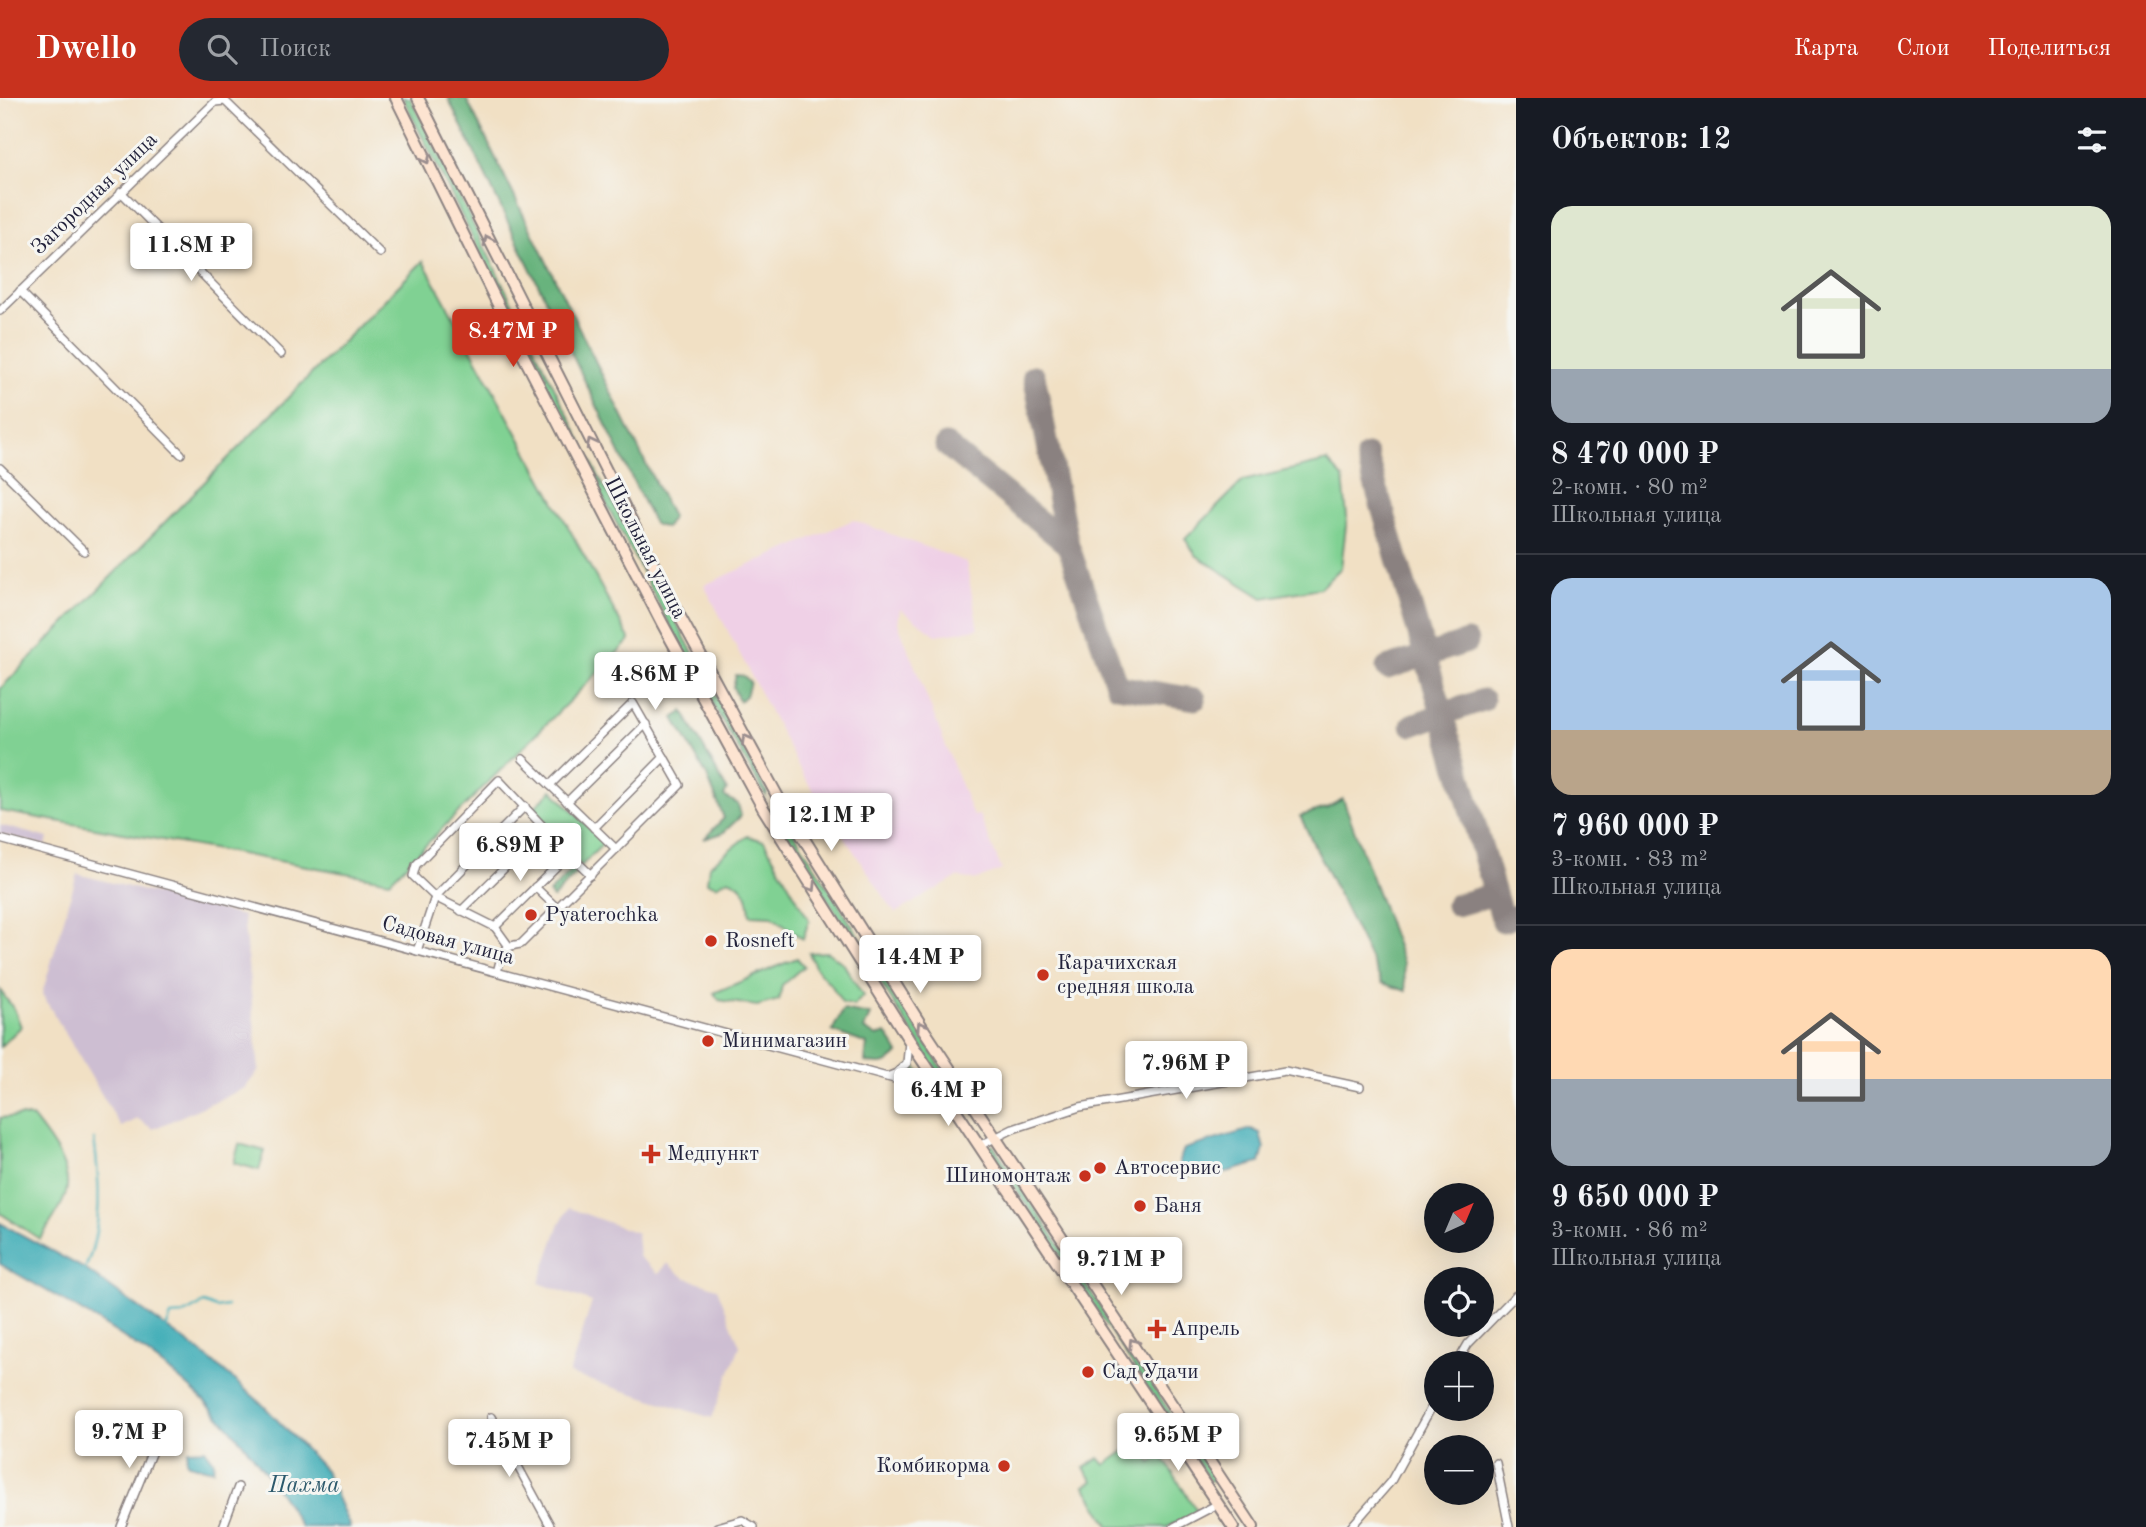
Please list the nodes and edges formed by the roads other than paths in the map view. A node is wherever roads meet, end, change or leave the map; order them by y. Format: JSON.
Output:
{"nodes":[{"id":1,"x":396,"y":98,"type":"edge"},
{"id":2,"x":418,"y":98,"type":"edge"},
{"id":3,"x":121,"y":192,"type":"junction"},
{"id":4,"x":380,"y":253,"type":"dead end"},
{"id":5,"x":20,"y":290,"type":"junction"},
{"id":6,"x":0,"y":311,"type":"edge"},
{"id":7,"x":281,"y":354,"type":"dead end"},
{"id":8,"x":181,"y":454,"type":"dead end"},
{"id":9,"x":0,"y":468,"type":"edge"},
{"id":10,"x":84,"y":551,"type":"dead end"},
{"id":11,"x":646,"y":724,"type":"junction"},
{"id":12,"x":664,"y":757,"type":"junction"},
{"id":13,"x":523,"y":759,"type":"dead end"},
{"id":14,"x":550,"y":785,"type":"junction"},
{"id":15,"x":779,"y":799,"type":"junction"},
{"id":16,"x":568,"y":802,"type":"junction"},
{"id":17,"x":525,"y":806,"type":"junction"},
{"id":18,"x":763,"y":808,"type":"junction"},
{"id":19,"x":594,"y":828,"type":"junction"},
{"id":20,"x":544,"y":829,"type":"junction"},
{"id":21,"x":0,"y":839,"type":"edge"},
{"id":22,"x":616,"y":849,"type":"junction"},
{"id":23,"x":569,"y":854,"type":"junction"},
{"id":24,"x":591,"y":875,"type":"junction"},
{"id":25,"x":536,"y":887,"type":"junction"},
{"id":26,"x":435,"y":897,"type":"junction"},
{"id":27,"x":557,"y":908,"type":"junction"},
{"id":28,"x":461,"y":911,"type":"junction"},
{"id":29,"x":495,"y":927,"type":"junction"},
{"id":30,"x":508,"y":945,"type":"junction"},
{"id":31,"x":417,"y":951,"type":"junction"},
{"id":32,"x":497,"y":972,"type":"junction"},
{"id":33,"x":909,"y":1040,"type":"junction"},
{"id":34,"x":887,"y":1077,"type":"junction"},
{"id":35,"x":959,"y":1083,"type":"junction"},
{"id":36,"x":1360,"y":1087,"type":"dead end"},
{"id":37,"x":944,"y":1092,"type":"junction"},
{"id":38,"x":994,"y":1136,"type":"junction"},
{"id":39,"x":979,"y":1146,"type":"junction"},
{"id":40,"x":1516,"y":1295,"type":"edge"},
{"id":41,"x":1464,"y":1351,"type":"edge"},
{"id":42,"x":491,"y":1418,"type":"dead end"},
{"id":43,"x":1424,"y":1421,"type":"edge"},
{"id":44,"x":163,"y":1424,"type":"dead end"},
{"id":45,"x":1496,"y":1463,"type":"dead end"},
{"id":46,"x":238,"y":1486,"type":"dead end"},
{"id":47,"x":1232,"y":1495,"type":"junction"},
{"id":48,"x":1218,"y":1504,"type":"junction"},
{"id":49,"x":121,"y":1527,"type":"edge"},
{"id":50,"x":222,"y":1527,"type":"edge"},
{"id":51,"x":551,"y":1527,"type":"edge"},
{"id":52,"x":717,"y":1527,"type":"edge"},
{"id":53,"x":754,"y":1527,"type":"edge"},
{"id":54,"x":1174,"y":1527,"type":"edge"},
{"id":55,"x":1233,"y":1527,"type":"edge"},
{"id":56,"x":1253,"y":1527,"type":"edge"},
{"id":57,"x":1351,"y":1527,"type":"edge"},
{"id":58,"x":1509,"y":1527,"type":"edge"}],
"edges":[{"from":1,"to":18,"type":"main road","name":"Школьная улица","one_way":true},
{"from":15,"to":2,"type":"main road","name":"Школьная улица","one_way":true},
{"from":3,"to":4,"type":"street","name":"Загородная улица"},
{"from":3,"to":5,"type":"street","name":"Загородная улица"},
{"from":3,"to":7,"type":"street"},
{"from":5,"to":6,"type":"street","name":"Загородная улица"},
{"from":5,"to":8,"type":"street"},
{"from":9,"to":10,"type":"street"},
{"from":11,"to":12,"type":"street"},
{"from":11,"to":14,"type":"street"},
{"from":11,"to":16,"type":"street"},
{"from":12,"to":19,"type":"street"},
{"from":12,"to":22,"type":"street"},
{"from":13,"to":14,"type":"street"},
{"from":14,"to":16,"type":"street"},
{"from":15,"to":18,"type":"main road"},
{"from":35,"to":15,"type":"main road","name":"Школьная улица","one_way":true},
{"from":16,"to":19,"type":"street"},
{"from":17,"to":20,"type":"street"},
{"from":17,"to":26,"type":"street"},
{"from":17,"to":26,"type":"street"},
{"from":18,"to":33,"type":"main road","name":"Школьная улица","one_way":true},
{"from":19,"to":22,"type":"street"},
{"from":20,"to":23,"type":"street"},
{"from":20,"to":28,"type":"street"},
{"from":21,"to":31,"type":"street","name":"Садовая улица"},
{"from":22,"to":24,"type":"street"},
{"from":23,"to":24,"type":"street"},
{"from":23,"to":25,"type":"street"},
{"from":24,"to":27,"type":"street"},
{"from":25,"to":27,"type":"street"},
{"from":25,"to":29,"type":"street"},
{"from":26,"to":28,"type":"street"},
{"from":26,"to":31,"type":"street"},
{"from":27,"to":30,"type":"street"},
{"from":28,"to":29,"type":"street"},
{"from":29,"to":30,"type":"street"},
{"from":30,"to":32,"type":"street"},
{"from":31,"to":32,"type":"street","name":"Садовая улица"},
{"from":32,"to":34,"type":"street","name":"Садовая улица"},
{"from":33,"to":34,"type":"street"},
{"from":33,"to":37,"type":"main road","name":"Школьная улица"},
{"from":34,"to":37,"type":"street","name":"Садовая улица"},
{"from":35,"to":37,"type":"main road"},
{"from":35,"to":38,"type":"main road","name":"Школьная улица"},
{"from":36,"to":38,"type":"street"},
{"from":37,"to":39,"type":"main road","name":"Школьная улица"},
{"from":38,"to":39,"type":"street"},
{"from":47,"to":38,"type":"main road","name":"Школьная улица","one_way":true},
{"from":39,"to":48,"type":"main road","name":"Школьная улица"},
{"from":40,"to":41,"type":"street"},
{"from":42,"to":51,"type":"street"},
{"from":43,"to":57,"type":"street"},
{"from":44,"to":49,"type":"street"},
{"from":45,"to":58,"type":"street"},
{"from":46,"to":50,"type":"street"},
{"from":47,"to":48,"type":"main road"},
{"from":47,"to":56,"type":"main road","name":"Школьная улица"},
{"from":48,"to":54,"type":"street"},
{"from":48,"to":55,"type":"main road","name":"Школьная улица"},
{"from":52,"to":53,"type":"street"}]}
